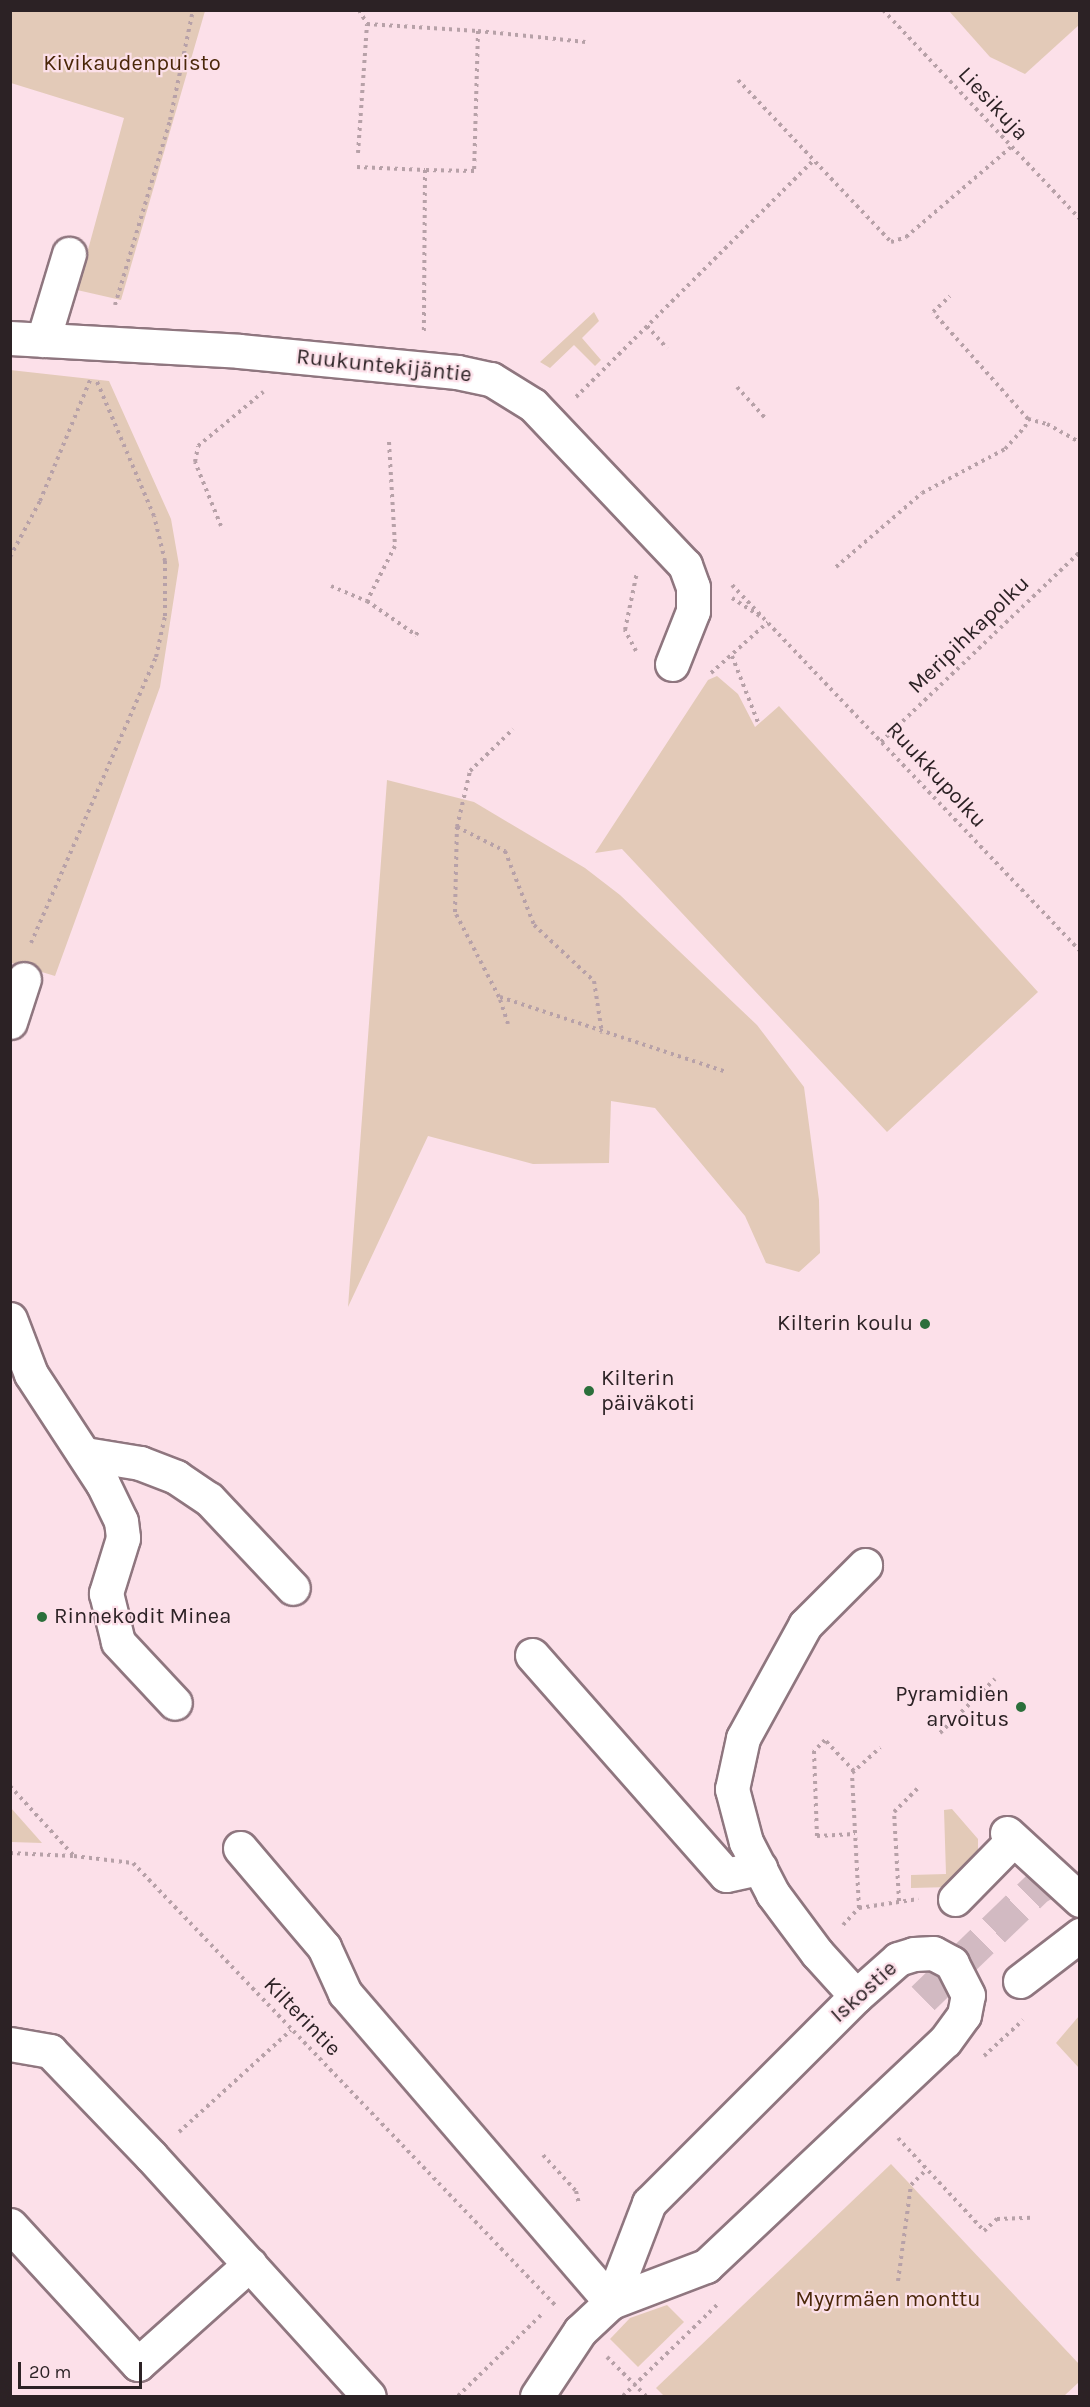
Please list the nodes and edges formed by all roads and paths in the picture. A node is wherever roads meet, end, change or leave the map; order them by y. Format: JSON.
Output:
{"nodes":[{"id":1,"x":193,"y":10,"type":"edge"},
{"id":2,"x":359,"y":10,"type":"edge"},
{"id":3,"x":883,"y":10,"type":"edge"},
{"id":4,"x":367,"y":24,"type":"junction"},
{"id":5,"x":478,"y":31,"type":"junction"},
{"id":6,"x":585,"y":42,"type":"dead end"},
{"id":7,"x":738,"y":80,"type":"dead end"},
{"id":8,"x":1011,"y":147,"type":"junction"},
{"id":9,"x":358,"y":153,"type":"dead end"},
{"id":10,"x":813,"y":160,"type":"junction"},
{"id":11,"x":357,"y":167,"type":"dead end"},
{"id":12,"x":425,"y":170,"type":"junction"},
{"id":13,"x":1080,"y":219,"type":"edge"},
{"id":14,"x":69,"y":254,"type":"dead end"},
{"id":15,"x":950,"y":296,"type":"dead end"},
{"id":16,"x":647,"y":326,"type":"junction"},
{"id":17,"x":424,"y":335,"type":"dead end"},
{"id":18,"x":10,"y":338,"type":"edge"},
{"id":19,"x":43,"y":340,"type":"junction"},
{"id":20,"x":103,"y":343,"type":"junction"},
{"id":21,"x":667,"y":348,"type":"dead end"},
{"id":22,"x":737,"y":387,"type":"dead end"},
{"id":23,"x":265,"y":390,"type":"dead end"},
{"id":24,"x":571,"y":402,"type":"dead end"},
{"id":25,"x":766,"y":419,"type":"dead end"},
{"id":26,"x":1028,"y":419,"type":"junction"},
{"id":27,"x":389,"y":442,"type":"dead end"},
{"id":28,"x":1080,"y":442,"type":"edge"},
{"id":29,"x":221,"y":526,"type":"dead end"},
{"id":30,"x":1080,"y":552,"type":"edge"},
{"id":31,"x":10,"y":557,"type":"edge"},
{"id":32,"x":636,"y":566,"type":"dead end"},
{"id":33,"x":836,"y":567,"type":"dead end"},
{"id":34,"x":331,"y":586,"type":"dead end"},
{"id":35,"x":367,"y":601,"type":"junction"},
{"id":36,"x":419,"y":630,"type":"dead end"},
{"id":37,"x":732,"y":656,"type":"junction"},
{"id":38,"x":657,"y":660,"type":"joint"},
{"id":39,"x":706,"y":674,"type":"dead end"},
{"id":40,"x":759,"y":725,"type":"dead end"},
{"id":41,"x":513,"y":729,"type":"dead end"},
{"id":42,"x":881,"y":742,"type":"junction"},
{"id":43,"x":457,"y":827,"type":"junction"},
{"id":44,"x":1080,"y":951,"type":"edge"},
{"id":45,"x":24,"y":979,"type":"joint"},
{"id":46,"x":499,"y":997,"type":"junction"},
{"id":47,"x":10,"y":1022,"type":"edge"},
{"id":48,"x":508,"y":1024,"type":"dead end"},
{"id":49,"x":602,"y":1033,"type":"junction"},
{"id":50,"x":727,"y":1072,"type":"dead end"},
{"id":51,"x":10,"y":1319,"type":"edge"},
{"id":52,"x":85,"y":1454,"type":"junction"},
{"id":53,"x":865,"y":1565,"type":"dead end"},
{"id":54,"x":294,"y":1588,"type":"dead end"},
{"id":55,"x":532,"y":1655,"type":"dead end"},
{"id":56,"x":995,"y":1679,"type":"dead end"},
{"id":57,"x":174,"y":1703,"type":"dead end"},
{"id":58,"x":939,"y":1733,"type":"dead end"},
{"id":59,"x":880,"y":1748,"type":"dead end"},
{"id":60,"x":854,"y":1771,"type":"junction"},
{"id":61,"x":10,"y":1786,"type":"edge"},
{"id":62,"x":919,"y":1788,"type":"dead end"},
{"id":63,"x":855,"y":1834,"type":"junction"},
{"id":64,"x":240,"y":1848,"type":"dead end"},
{"id":65,"x":10,"y":1853,"type":"edge"},
{"id":66,"x":74,"y":1856,"type":"junction"},
{"id":67,"x":760,"y":1868,"type":"junction"},
{"id":68,"x":956,"y":1899,"type":"dead end"},
{"id":69,"x":1080,"y":1900,"type":"edge"},
{"id":70,"x":899,"y":1901,"type":"dead end"},
{"id":71,"x":859,"y":1908,"type":"dead end"},
{"id":72,"x":1080,"y":1935,"type":"edge"},
{"id":73,"x":1020,"y":1981,"type":"dead end"},
{"id":74,"x":856,"y":1996,"type":"junction"},
{"id":75,"x":291,"y":2030,"type":"junction"},
{"id":76,"x":10,"y":2044,"type":"edge"},
{"id":77,"x":896,"y":2136,"type":"dead end"},
{"id":78,"x":152,"y":2156,"type":"junction"},
{"id":79,"x":927,"y":2170,"type":"junction"},
{"id":80,"x":1031,"y":2218,"type":"dead end"},
{"id":81,"x":10,"y":2225,"type":"edge"},
{"id":82,"x":249,"y":2264,"type":"junction"},
{"id":83,"x":898,"y":2281,"type":"dead end"},
{"id":84,"x":611,"y":2302,"type":"junction"},
{"id":85,"x":536,"y":2396,"type":"edge"},
{"id":86,"x":369,"y":2397,"type":"edge"},
{"id":87,"x":458,"y":2397,"type":"edge"},
{"id":88,"x":623,"y":2397,"type":"edge"},
{"id":89,"x":646,"y":2397,"type":"edge"}],
"edges":[{"from":1,"to":20,"type":"path"},
{"from":2,"to":4,"type":"path"},
{"from":3,"to":8,"type":"path","name":"Liesikuja"},
{"from":4,"to":5,"type":"path"},
{"from":4,"to":9,"type":"path"},
{"from":5,"to":6,"type":"path"},
{"from":5,"to":12,"type":"path"},
{"from":7,"to":10,"type":"path"},
{"from":8,"to":10,"type":"path"},
{"from":8,"to":13,"type":"path","name":"Liesikuja"},
{"from":10,"to":16,"type":"path"},
{"from":11,"to":12,"type":"path"},
{"from":12,"to":17,"type":"path"},
{"from":14,"to":19,"type":"street"},
{"from":15,"to":26,"type":"path"},
{"from":16,"to":21,"type":"path"},
{"from":16,"to":24,"type":"path"},
{"from":18,"to":19,"type":"street","name":"Ruukuntekijäntie"},
{"from":19,"to":20,"type":"street","name":"Ruukuntekijäntie"},
{"from":20,"to":38,"type":"street","name":"Ruukuntekijäntie"},
{"from":22,"to":25,"type":"path"},
{"from":23,"to":29,"type":"path"},
{"from":26,"to":28,"type":"path"},
{"from":26,"to":33,"type":"path"},
{"from":27,"to":35,"type":"path"},
{"from":30,"to":42,"type":"path","name":"Meripihkapolku"},
{"from":31,"to":45,"type":"path"},
{"from":32,"to":38,"type":"path"},
{"from":34,"to":35,"type":"path"},
{"from":35,"to":36,"type":"path"},
{"from":37,"to":39,"type":"path"},
{"from":37,"to":40,"type":"path"},
{"from":37,"to":42,"type":"path","name":"Ruukkupolku"},
{"from":41,"to":43,"type":"path"},
{"from":42,"to":44,"type":"path","name":"Ruukkupolku"},
{"from":43,"to":46,"type":"path"},
{"from":43,"to":49,"type":"path"},
{"from":45,"to":47,"type":"street"},
{"from":46,"to":48,"type":"path"},
{"from":46,"to":49,"type":"path"},
{"from":49,"to":50,"type":"path"},
{"from":51,"to":52,"type":"street"},
{"from":52,"to":54,"type":"street"},
{"from":52,"to":57,"type":"street"},
{"from":53,"to":67,"type":"street"},
{"from":55,"to":67,"type":"street"},
{"from":56,"to":58,"type":"path"},
{"from":59,"to":60,"type":"path"},
{"from":60,"to":63,"type":"path"},
{"from":60,"to":63,"type":"path"},
{"from":61,"to":66,"type":"path"},
{"from":62,"to":70,"type":"path"},
{"from":63,"to":71,"type":"path"},
{"from":64,"to":84,"type":"street"},
{"from":65,"to":66,"type":"path","name":"Kilterintie"},
{"from":66,"to":75,"type":"path","name":"Kilterintie"},
{"from":67,"to":74,"type":"street"},
{"from":68,"to":69,"type":"street"},
{"from":72,"to":73,"type":"street"},
{"from":74,"to":84,"type":"street","name":"Iskostie"},
{"from":74,"to":84,"type":"street","name":"Iskostie"},
{"from":75,"to":78,"type":"path"},
{"from":75,"to":87,"type":"path","name":"Kilterintie"},
{"from":76,"to":78,"type":"street"},
{"from":77,"to":79,"type":"path"},
{"from":78,"to":82,"type":"street"},
{"from":79,"to":80,"type":"path"},
{"from":79,"to":83,"type":"path"},
{"from":81,"to":82,"type":"street"},
{"from":82,"to":86,"type":"street"},
{"from":84,"to":85,"type":"street","name":"Iskostie"},
{"from":88,"to":89,"type":"path"}]}
